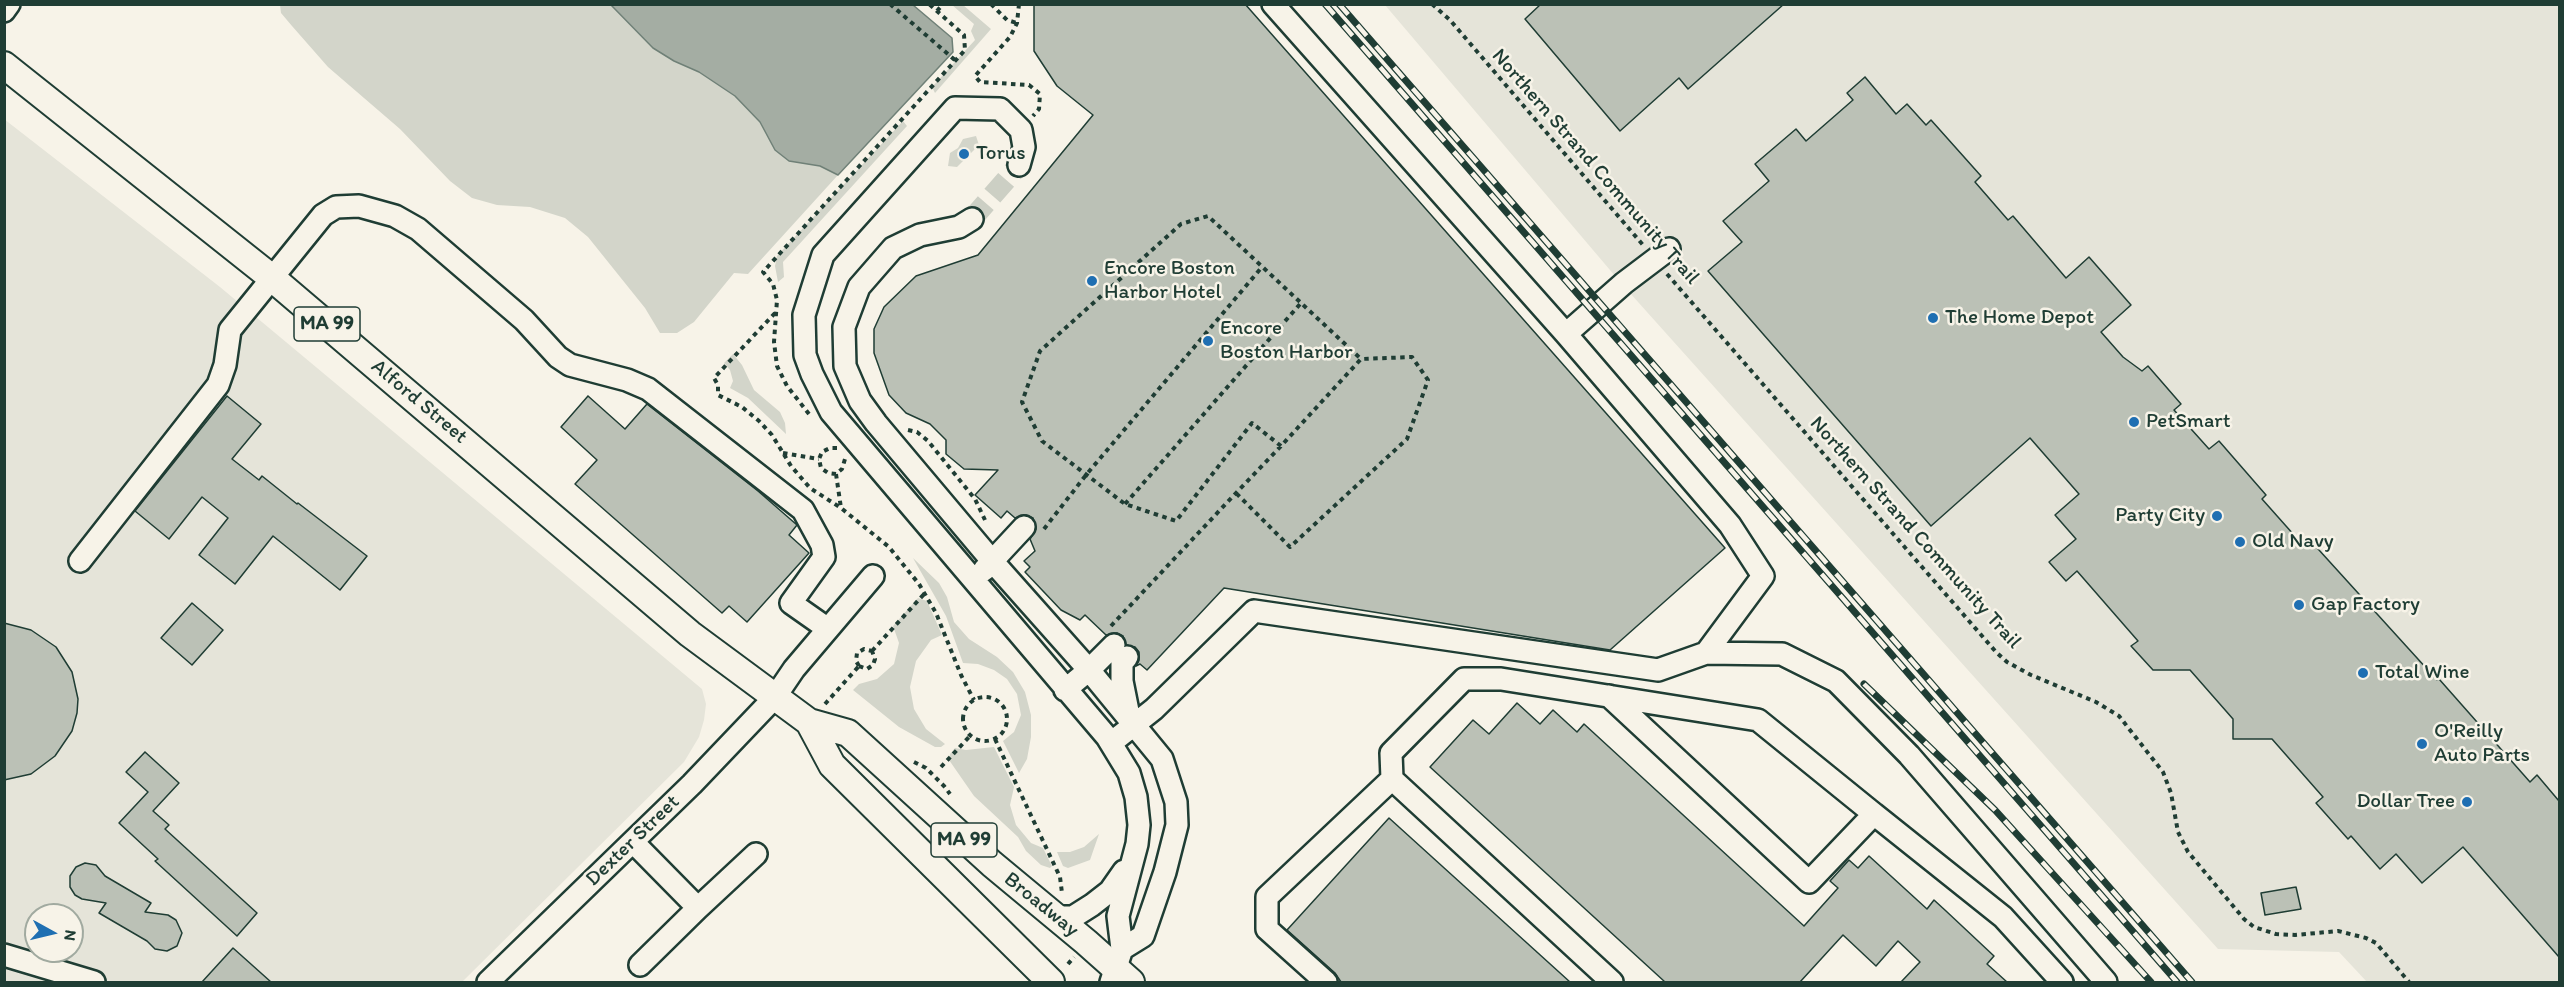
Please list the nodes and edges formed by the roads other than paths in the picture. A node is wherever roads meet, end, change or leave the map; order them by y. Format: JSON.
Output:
{"nodes":[{"id":1,"x":9,"y":4,"type":"edge"},
{"id":2,"x":1273,"y":4,"type":"edge"},
{"id":3,"x":4,"y":10,"type":"edge"},
{"id":4,"x":4,"y":65,"type":"edge"},
{"id":5,"x":1018,"y":165,"type":"tunnel mouth"},
{"id":6,"x":972,"y":219,"type":"tunnel mouth"},
{"id":7,"x":1663,"y":255,"type":"road end"},
{"id":8,"x":272,"y":278,"type":"junction"},
{"id":9,"x":1566,"y":334,"type":"junction"},
{"id":10,"x":1032,"y":531,"type":"road end"},
{"id":11,"x":80,"y":561,"type":"dead end"},
{"id":12,"x":993,"y":562,"type":"junction"},
{"id":13,"x":873,"y":576,"type":"dead end"},
{"id":14,"x":972,"y":580,"type":"junction"},
{"id":15,"x":828,"y":629,"type":"junction"},
{"id":16,"x":1706,"y":653,"type":"junction"},
{"id":17,"x":1089,"y":670,"type":"junction"},
{"id":18,"x":1065,"y":690,"type":"junction"},
{"id":19,"x":775,"y":696,"type":"junction"},
{"id":20,"x":1609,"y":696,"type":"junction"},
{"id":21,"x":817,"y":713,"type":"junction"},
{"id":22,"x":1132,"y":722,"type":"junction"},
{"id":23,"x":1111,"y":743,"type":"junction"},
{"id":24,"x":1392,"y":779,"type":"junction"},
{"id":25,"x":1874,"y":814,"type":"junction"},
{"id":26,"x":633,"y":842,"type":"junction"},
{"id":27,"x":756,"y":854,"type":"dead end"},
{"id":28,"x":1131,"y":860,"type":"junction"},
{"id":29,"x":698,"y":908,"type":"junction"},
{"id":30,"x":1055,"y":917,"type":"junction"},
{"id":31,"x":4,"y":955,"type":"edge"},
{"id":32,"x":640,"y":965,"type":"dead end"},
{"id":33,"x":1120,"y":971,"type":"edge"},
{"id":34,"x":94,"y":982,"type":"edge"},
{"id":35,"x":488,"y":982,"type":"edge"},
{"id":36,"x":1051,"y":982,"type":"edge"},
{"id":37,"x":1326,"y":982,"type":"edge"},
{"id":38,"x":1612,"y":982,"type":"edge"},
{"id":39,"x":2062,"y":982,"type":"edge"},
{"id":40,"x":2106,"y":982,"type":"edge"}],
"edges":[{"from":1,"to":3,"type":"street"},
{"from":2,"to":9,"type":"street"},
{"from":4,"to":8,"type":"main road","name":"Alford Street","number":"MA 99"},
{"from":5,"to":14,"type":"street"},
{"from":6,"to":12,"type":"street"},
{"from":7,"to":9,"type":"street"},
{"from":8,"to":11,"type":"street"},
{"from":8,"to":15,"type":"street"},
{"from":8,"to":19,"type":"main road","name":"Alford Street","number":"MA 99"},
{"from":9,"to":16,"type":"street"},
{"from":10,"to":12,"type":"street"},
{"from":12,"to":14,"type":"street"},
{"from":12,"to":17,"type":"street"},
{"from":13,"to":15,"type":"street","name":"Dexter Street"},
{"from":14,"to":18,"type":"street"},
{"from":15,"to":19,"type":"street","name":"Dexter Street"},
{"from":16,"to":22,"type":"street"},
{"from":16,"to":40,"type":"street"},
{"from":17,"to":18,"type":"street"},
{"from":17,"to":22,"type":"street"},
{"from":17,"to":22,"type":"street"},
{"from":18,"to":23,"type":"street"},
{"from":19,"to":21,"type":"main road","name":"Broadway","number":"MA 99"},
{"from":19,"to":26,"type":"street","name":"Dexter Street"},
{"from":20,"to":24,"type":"street"},
{"from":20,"to":25,"type":"street"},
{"from":20,"to":25,"type":"street"},
{"from":21,"to":30,"type":"main road","name":"Broadway","number":"MA 99"},
{"from":21,"to":36,"type":"main road","name":"Broadway","number":"MA 99"},
{"from":22,"to":23,"type":"street"},
{"from":22,"to":33,"type":"street"},
{"from":23,"to":28,"type":"street"},
{"from":24,"to":37,"type":"street"},
{"from":24,"to":38,"type":"street"},
{"from":25,"to":39,"type":"street"},
{"from":26,"to":29,"type":"street"},
{"from":26,"to":35,"type":"street","name":"Dexter Street"},
{"from":27,"to":29,"type":"street"},
{"from":28,"to":30,"type":"street"},
{"from":28,"to":33,"type":"street"},
{"from":29,"to":32,"type":"street"},
{"from":30,"to":33,"type":"main road","name":"Broadway","number":"MA 99"},
{"from":31,"to":34,"type":"street"}]}
